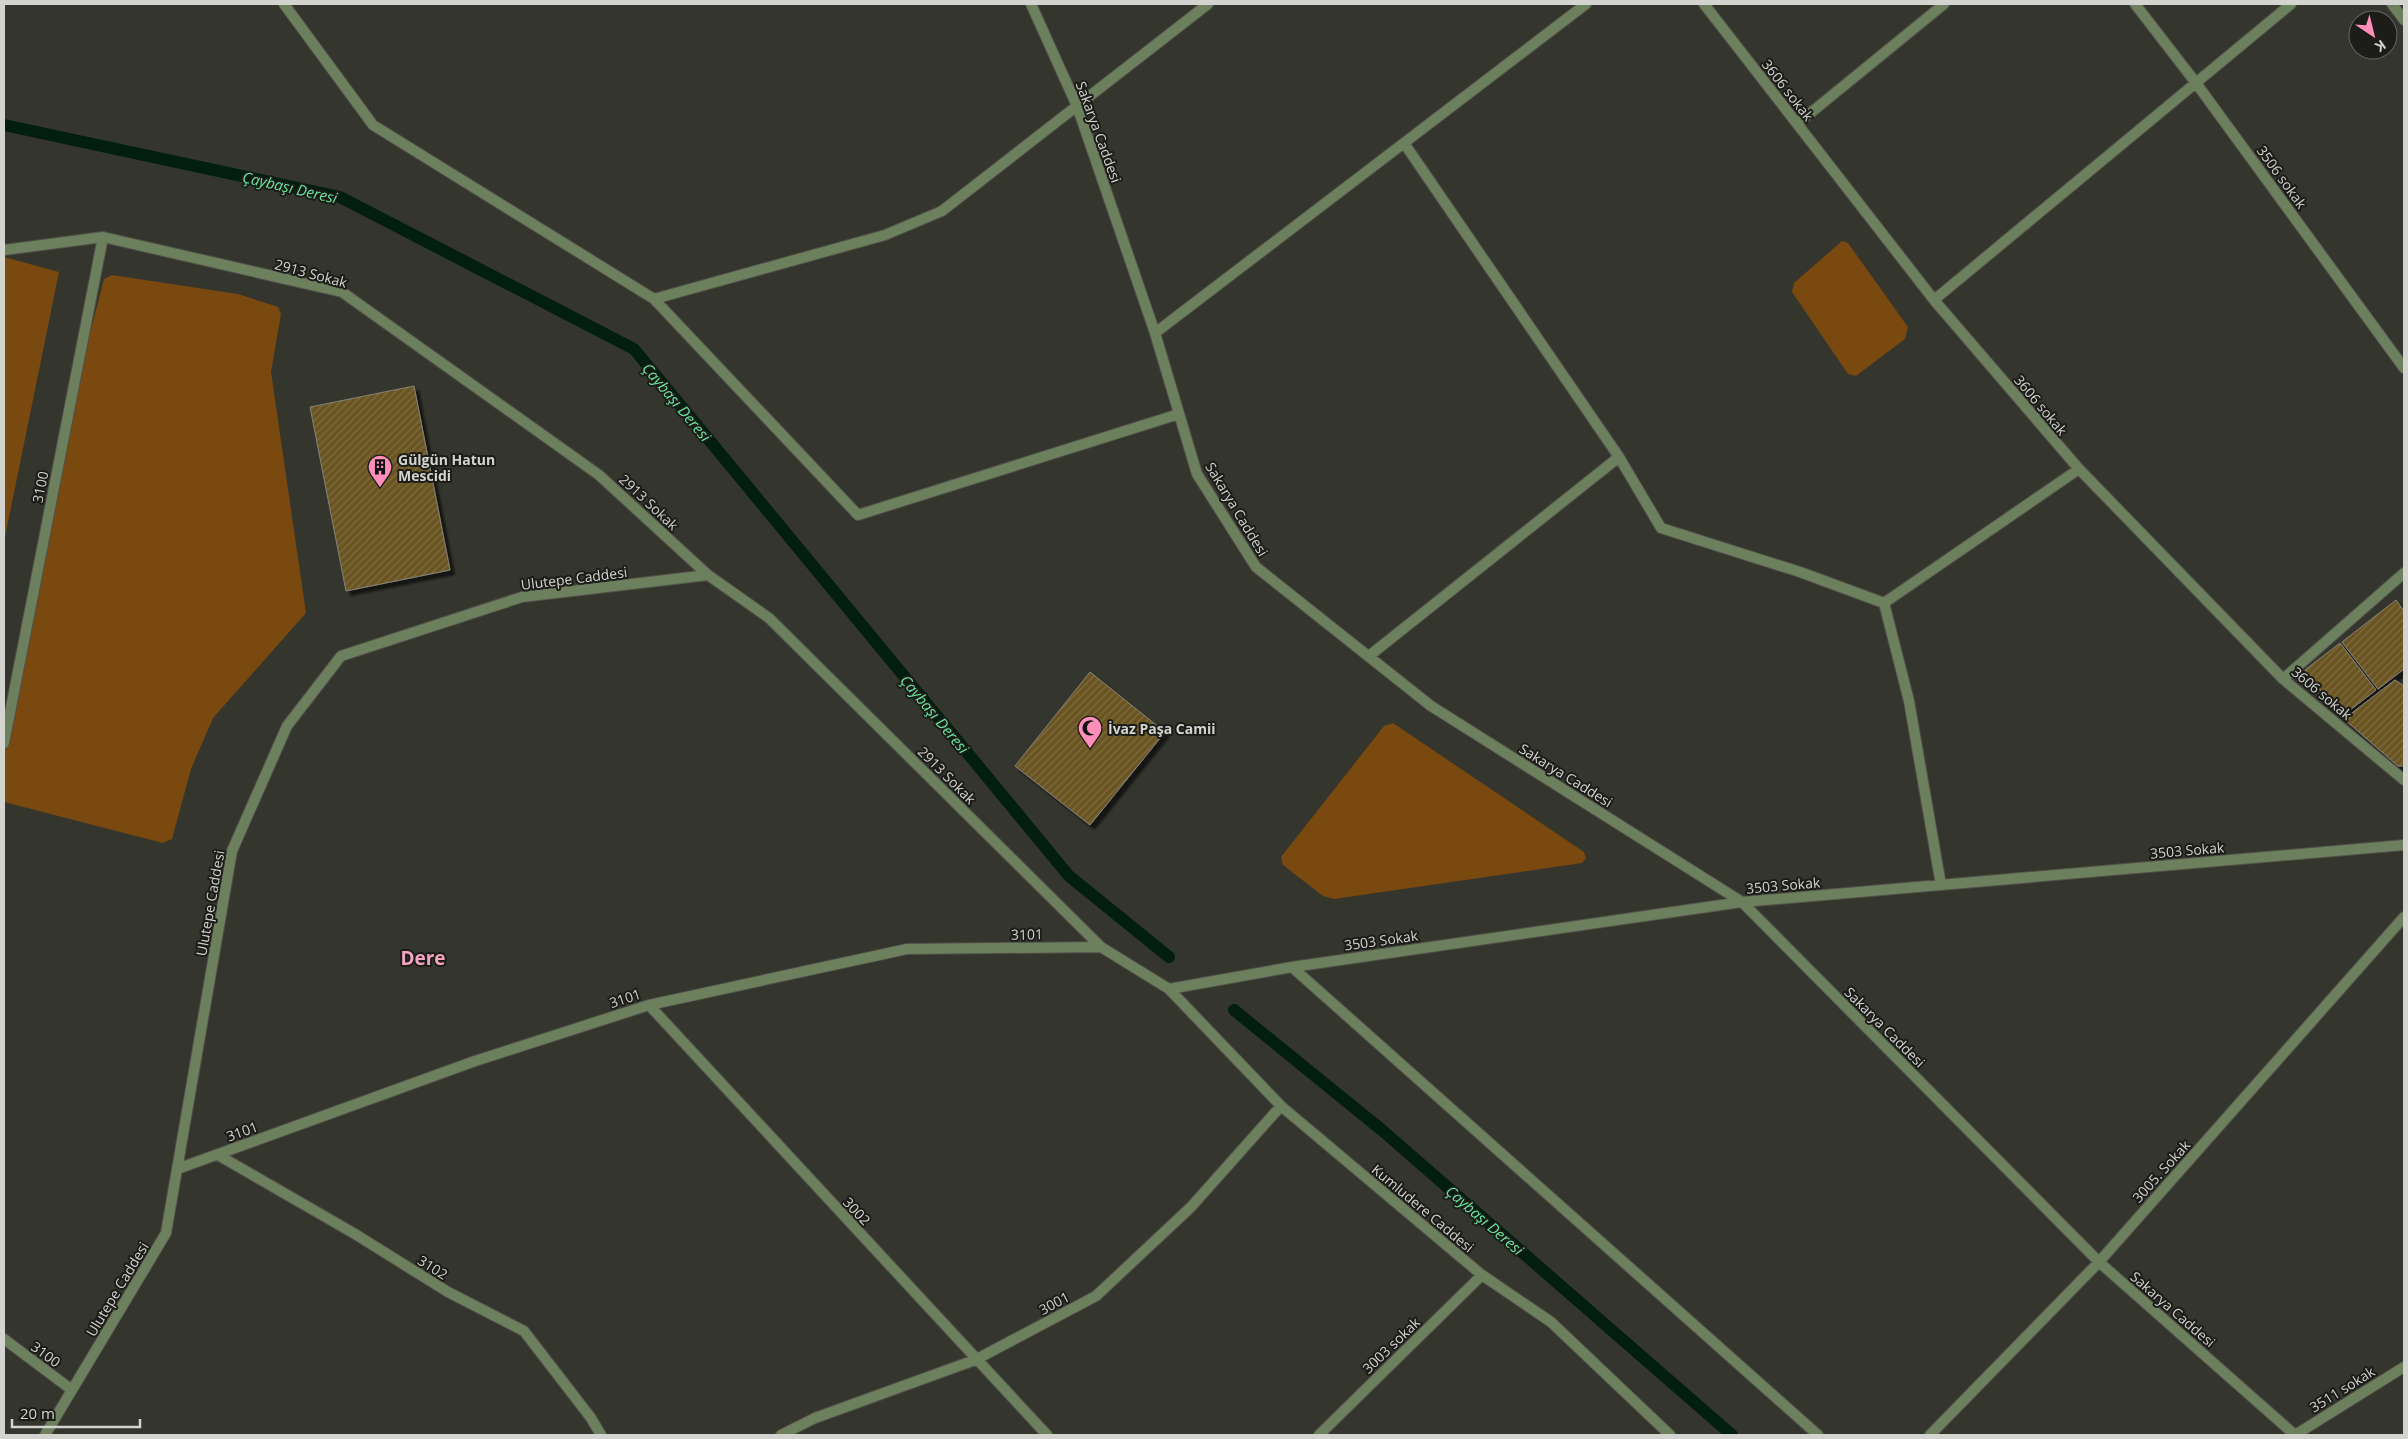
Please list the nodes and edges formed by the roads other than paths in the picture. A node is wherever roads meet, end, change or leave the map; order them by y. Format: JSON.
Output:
{"nodes":[{"id":1,"x":284,"y":4,"type":"edge"},
{"id":2,"x":1030,"y":4,"type":"edge"},
{"id":3,"x":1208,"y":4,"type":"edge"},
{"id":4,"x":1586,"y":4,"type":"edge"},
{"id":5,"x":1704,"y":4,"type":"edge"},
{"id":6,"x":1944,"y":4,"type":"edge"},
{"id":7,"x":2135,"y":4,"type":"edge"},
{"id":8,"x":2291,"y":4,"type":"edge"},
{"id":9,"x":2392,"y":4,"type":"edge"},
{"id":10,"x":2404,"y":20,"type":"edge"},
{"id":11,"x":2196,"y":83,"type":"junction"},
{"id":12,"x":1077,"y":106,"type":"junction"},
{"id":13,"x":1797,"y":124,"type":"junction"},
{"id":14,"x":1404,"y":143,"type":"junction"},
{"id":15,"x":103,"y":237,"type":"junction"},
{"id":16,"x":4,"y":250,"type":"edge"},
{"id":17,"x":654,"y":298,"type":"junction"},
{"id":18,"x":1934,"y":300,"type":"junction"},
{"id":19,"x":1155,"y":333,"type":"junction"},
{"id":20,"x":2404,"y":368,"type":"edge"},
{"id":21,"x":1179,"y":414,"type":"junction"},
{"id":22,"x":1620,"y":457,"type":"junction"},
{"id":23,"x":2078,"y":470,"type":"junction"},
{"id":24,"x":2404,"y":573,"type":"edge"},
{"id":25,"x":708,"y":575,"type":"junction"},
{"id":26,"x":1884,"y":603,"type":"junction"},
{"id":27,"x":1369,"y":656,"type":"junction"},
{"id":28,"x":2283,"y":679,"type":"junction"},
{"id":29,"x":4,"y":743,"type":"edge"},
{"id":30,"x":2404,"y":780,"type":"edge"},
{"id":31,"x":2404,"y":845,"type":"edge"},
{"id":32,"x":1941,"y":884,"type":"junction"},
{"id":33,"x":1742,"y":902,"type":"junction"},
{"id":34,"x":2404,"y":917,"type":"edge"},
{"id":35,"x":1101,"y":947,"type":"junction"},
{"id":36,"x":1292,"y":967,"type":"junction"},
{"id":37,"x":1169,"y":990,"type":"junction"},
{"id":38,"x":649,"y":1005,"type":"junction"},
{"id":39,"x":1281,"y":1106,"type":"junction"},
{"id":40,"x":218,"y":1154,"type":"junction"},
{"id":41,"x":177,"y":1169,"type":"junction"},
{"id":42,"x":2098,"y":1262,"type":"junction"},
{"id":43,"x":1482,"y":1275,"type":"junction"},
{"id":44,"x":4,"y":1339,"type":"edge"},
{"id":45,"x":976,"y":1360,"type":"junction"},
{"id":46,"x":2404,"y":1367,"type":"edge"},
{"id":47,"x":72,"y":1390,"type":"junction"},
{"id":48,"x":45,"y":1435,"type":"edge"},
{"id":49,"x":601,"y":1435,"type":"edge"},
{"id":50,"x":781,"y":1435,"type":"edge"},
{"id":51,"x":1047,"y":1435,"type":"edge"},
{"id":52,"x":1318,"y":1435,"type":"edge"},
{"id":53,"x":1670,"y":1435,"type":"edge"},
{"id":54,"x":1818,"y":1435,"type":"edge"},
{"id":55,"x":1930,"y":1435,"type":"edge"},
{"id":56,"x":2295,"y":1435,"type":"edge"}],
"edges":[{"from":1,"to":17,"type":"street"},
{"from":2,"to":12,"type":"street","name":"Sakarya Caddesi"},
{"from":3,"to":12,"type":"street"},
{"from":4,"to":14,"type":"street"},
{"from":5,"to":13,"type":"street","name":"3606 sokak"},
{"from":6,"to":13,"type":"street"},
{"from":7,"to":11,"type":"street","name":"3506 sokak"},
{"from":8,"to":11,"type":"street"},
{"from":9,"to":10,"type":"street"},
{"from":11,"to":18,"type":"street"},
{"from":11,"to":20,"type":"street","name":"3506 sokak"},
{"from":12,"to":17,"type":"street"},
{"from":12,"to":19,"type":"street","name":"Sakarya Caddesi"},
{"from":13,"to":18,"type":"street","name":"3606 sokak"},
{"from":14,"to":19,"type":"street"},
{"from":14,"to":22,"type":"street"},
{"from":15,"to":16,"type":"street","name":"2913 Sokak"},
{"from":15,"to":25,"type":"street","name":"2913 Sokak"},
{"from":15,"to":29,"type":"street","name":"3100"},
{"from":17,"to":21,"type":"street"},
{"from":18,"to":23,"type":"street","name":"3606 sokak"},
{"from":19,"to":21,"type":"street","name":"Sakarya Caddesi"},
{"from":21,"to":27,"type":"street","name":"Sakarya Caddesi"},
{"from":22,"to":26,"type":"street"},
{"from":22,"to":27,"type":"street"},
{"from":23,"to":26,"type":"street"},
{"from":23,"to":28,"type":"street","name":"3606 sokak"},
{"from":24,"to":28,"type":"street"},
{"from":25,"to":35,"type":"street","name":"2913 Sokak"},
{"from":25,"to":41,"type":"street","name":"Ulutepe Caddesi"},
{"from":26,"to":32,"type":"street"},
{"from":27,"to":33,"type":"street","name":"Sakarya Caddesi"},
{"from":28,"to":30,"type":"street","name":"3606 sokak"},
{"from":31,"to":32,"type":"street","name":"3503 Sokak"},
{"from":32,"to":33,"type":"street","name":"3503 Sokak"},
{"from":33,"to":36,"type":"street","name":"3503 Sokak"},
{"from":33,"to":42,"type":"street","name":"Sakarya Caddesi"},
{"from":34,"to":42,"type":"street","name":"3005. Sokak"},
{"from":35,"to":37,"type":"street","name":"2913 Sokak"},
{"from":35,"to":38,"type":"street","name":"3101"},
{"from":36,"to":37,"type":"street","name":"3503 Sokak"},
{"from":36,"to":54,"type":"street"},
{"from":37,"to":39,"type":"street","name":"Kumludere Caddesi"},
{"from":38,"to":40,"type":"street","name":"3101"},
{"from":38,"to":45,"type":"street","name":"3002"},
{"from":39,"to":43,"type":"street","name":"Kumludere Caddesi"},
{"from":39,"to":45,"type":"street","name":"3001"},
{"from":40,"to":41,"type":"street","name":"3101"},
{"from":40,"to":49,"type":"street","name":"3102"},
{"from":41,"to":47,"type":"street","name":"Ulutepe Caddesi"},
{"from":42,"to":55,"type":"street","name":"3005. Sokak"},
{"from":42,"to":56,"type":"street","name":"Sakarya Caddesi"},
{"from":43,"to":52,"type":"street","name":"3003 sokak"},
{"from":43,"to":53,"type":"street","name":"Kumludere Caddesi"},
{"from":44,"to":47,"type":"street","name":"3100"},
{"from":45,"to":50,"type":"street","name":"3001"},
{"from":45,"to":51,"type":"street","name":"3002"},
{"from":46,"to":56,"type":"street","name":"3511 sokak"},
{"from":47,"to":48,"type":"street","name":"Ulutepe Caddesi"}]}
